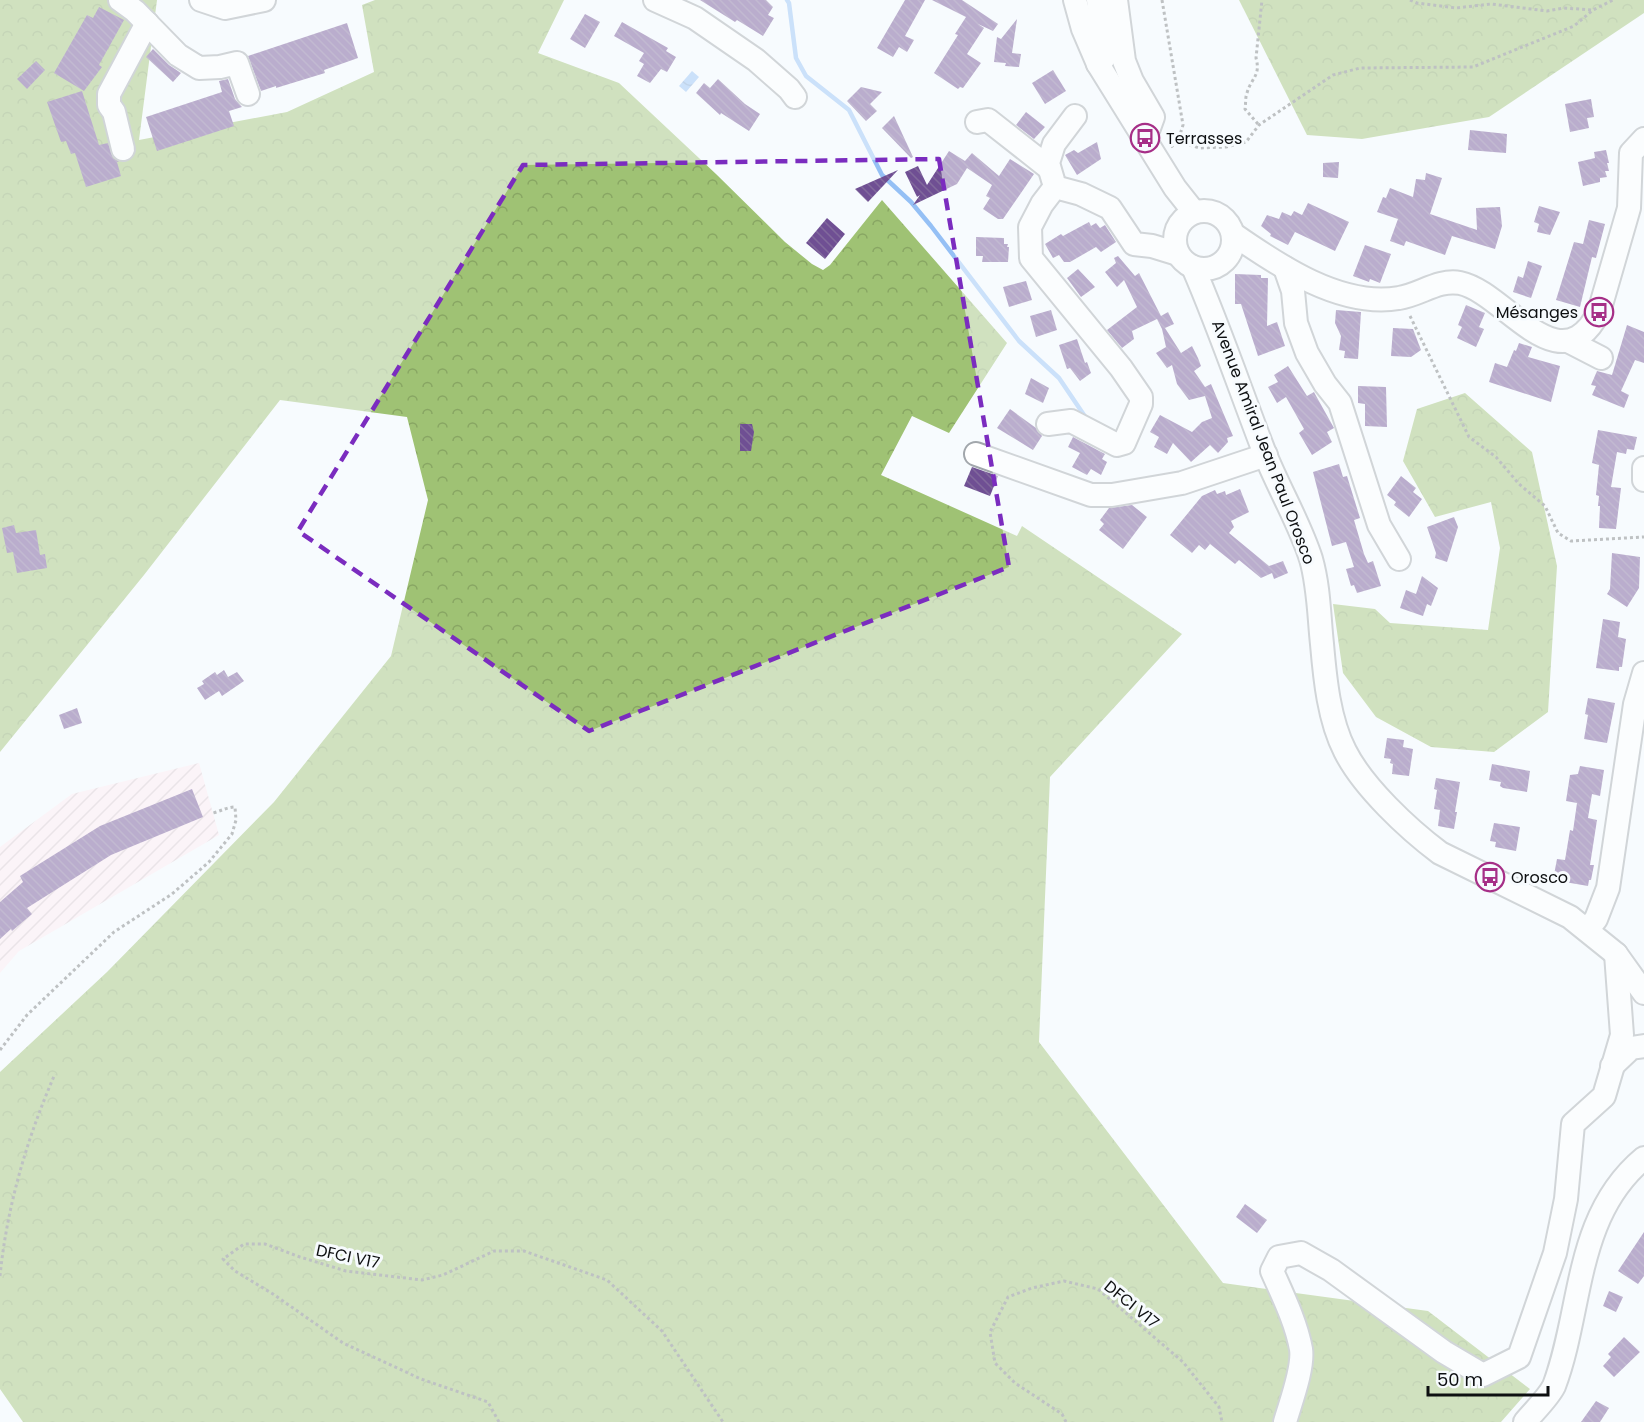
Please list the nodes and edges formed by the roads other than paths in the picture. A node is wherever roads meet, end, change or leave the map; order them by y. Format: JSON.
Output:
{"nodes":[{"id":1,"x":120,"y":0,"type":"edge"},
{"id":2,"x":201,"y":0,"type":"edge"},
{"id":3,"x":261,"y":0,"type":"edge"},
{"id":4,"x":655,"y":0,"type":"edge"},
{"id":5,"x":1075,"y":0,"type":"edge"},
{"id":6,"x":1098,"y":0,"type":"edge"},
{"id":7,"x":1116,"y":0,"type":"edge"},
{"id":8,"x":147,"y":23,"type":"junction"},
{"id":9,"x":1098,"y":64,"type":"junction"},
{"id":10,"x":249,"y":94,"type":"dead end"},
{"id":11,"x":795,"y":97,"type":"dead end"},
{"id":12,"x":1075,"y":116,"type":"dead end"},
{"id":13,"x":977,"y":122,"type":"dead end"},
{"id":14,"x":1141,"y":131,"type":"junction"},
{"id":15,"x":1644,"y":139,"type":"edge"},
{"id":16,"x":123,"y":149,"type":"dead end"},
{"id":17,"x":1052,"y":178,"type":"junction"},
{"id":18,"x":1184,"y":239,"type":"junction"},
{"id":19,"x":1227,"y":251,"type":"junction"},
{"id":20,"x":1285,"y":268,"type":"junction"},
{"id":21,"x":1214,"y":314,"type":"junction"},
{"id":22,"x":1568,"y":341,"type":"junction"},
{"id":23,"x":1601,"y":358,"type":"dead end"},
{"id":24,"x":1048,"y":423,"type":"dead end"},
{"id":25,"x":976,"y":454,"type":"dead end"},
{"id":26,"x":1266,"y":455,"type":"junction"},
{"id":27,"x":1644,"y":468,"type":"edge"},
{"id":28,"x":1644,"y":480,"type":"edge"},
{"id":29,"x":1399,"y":560,"type":"dead end"},
{"id":30,"x":1644,"y":673,"type":"edge"},
{"id":31,"x":1587,"y":930,"type":"junction"},
{"id":32,"x":1616,"y":954,"type":"junction"},
{"id":33,"x":1644,"y":993,"type":"edge"},
{"id":34,"x":1644,"y":1046,"type":"edge"},
{"id":35,"x":1612,"y":1066,"type":"junction"},
{"id":36,"x":1644,"y":1158,"type":"edge"},
{"id":37,"x":1285,"y":1422,"type":"edge"},
{"id":38,"x":1526,"y":1422,"type":"edge"}],
"edges":[{"from":1,"to":8,"type":"street"},
{"from":2,"to":3,"type":"street"},
{"from":4,"to":11,"type":"street"},
{"from":5,"to":9,"type":"street"},
{"from":6,"to":9,"type":"street"},
{"from":7,"to":14,"type":"street"},
{"from":8,"to":10,"type":"street"},
{"from":8,"to":16,"type":"street"},
{"from":9,"to":14,"type":"street"},
{"from":12,"to":17,"type":"street"},
{"from":13,"to":17,"type":"street"},
{"from":14,"to":18,"type":"street","name":"Avenue Amiral Jean Paul Orosco"},
{"from":15,"to":22,"type":"street"},
{"from":17,"to":18,"type":"street"},
{"from":17,"to":24,"type":"street"},
{"from":18,"to":19,"type":"street"},
{"from":18,"to":19,"type":"street"},
{"from":18,"to":21,"type":"street","name":"Avenue Amiral Jean Paul Orosco"},
{"from":19,"to":20,"type":"street"},
{"from":19,"to":21,"type":"street"},
{"from":20,"to":22,"type":"street"},
{"from":20,"to":29,"type":"street"},
{"from":21,"to":26,"type":"street","name":"Avenue Amiral Jean Paul Orosco"},
{"from":22,"to":23,"type":"street"},
{"from":25,"to":26,"type":"street"},
{"from":26,"to":31,"type":"street","name":"Avenue Amiral Jean Paul Orosco"},
{"from":27,"to":28,"type":"street"},
{"from":30,"to":31,"type":"street"},
{"from":31,"to":32,"type":"street","name":"Avenue Amiral Jean Paul Orosco"},
{"from":32,"to":33,"type":"street","name":"Avenue Amiral Jean Paul Orosco"},
{"from":32,"to":35,"type":"street"},
{"from":34,"to":35,"type":"street"},
{"from":35,"to":37,"type":"street"},
{"from":36,"to":38,"type":"street"}]}
